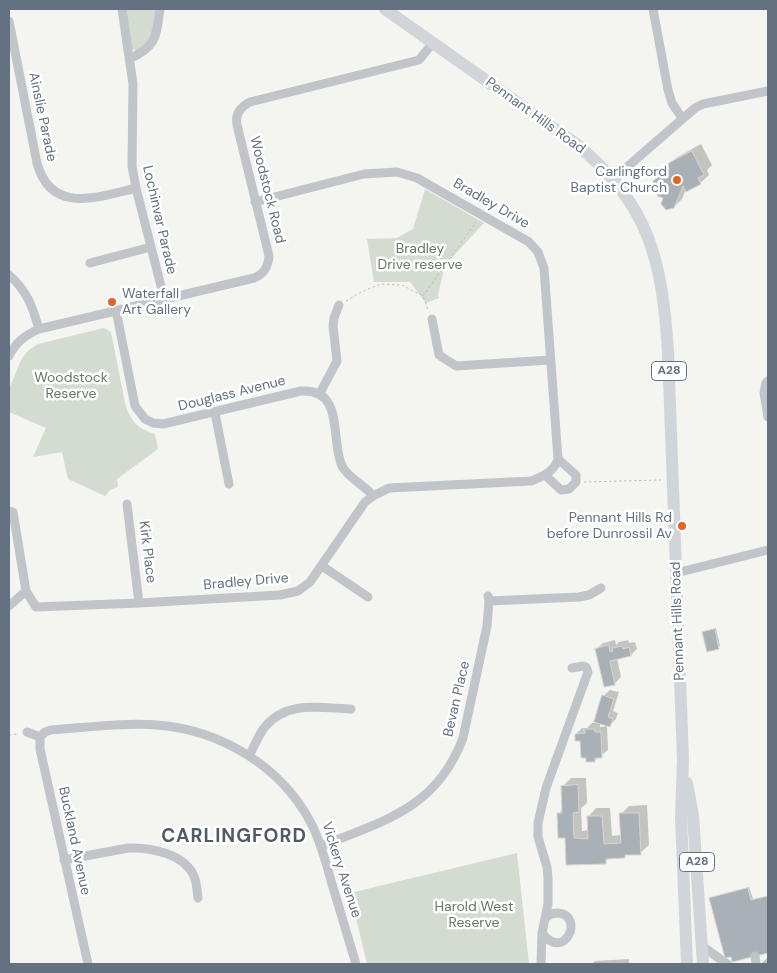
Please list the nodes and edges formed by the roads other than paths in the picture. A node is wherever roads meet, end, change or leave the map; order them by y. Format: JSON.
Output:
{"nodes":[{"id":1,"x":122,"y":9,"type":"edge"},
{"id":2,"x":160,"y":9,"type":"edge"},
{"id":3,"x":385,"y":9,"type":"edge"},
{"id":4,"x":653,"y":9,"type":"edge"},
{"id":5,"x":9,"y":21,"type":"edge"},
{"id":6,"x":432,"y":44,"type":"junction"},
{"id":7,"x":129,"y":59,"type":"junction"},
{"id":8,"x":768,"y":91,"type":"edge"},
{"id":9,"x":682,"y":118,"type":"junction"},
{"id":10,"x":614,"y":180,"type":"junction"},
{"id":11,"x":136,"y":188,"type":"junction"},
{"id":12,"x":255,"y":202,"type":"junction"},
{"id":13,"x":151,"y":247,"type":"junction"},
{"id":14,"x":90,"y":262,"type":"dead end"},
{"id":15,"x":9,"y":275,"type":"edge"},
{"id":16,"x":164,"y":298,"type":"junction"},
{"id":17,"x":339,"y":305,"type":"road end"},
{"id":18,"x":116,"y":310,"type":"junction"},
{"id":19,"x":432,"y":320,"type":"road end"},
{"id":20,"x":39,"y":329,"type":"junction"},
{"id":21,"x":9,"y":356,"type":"edge"},
{"id":22,"x":550,"y":360,"type":"junction"},
{"id":23,"x":768,"y":381,"type":"edge"},
{"id":24,"x":320,"y":393,"type":"junction"},
{"id":25,"x":215,"y":413,"type":"junction"},
{"id":26,"x":768,"y":418,"type":"edge"},
{"id":27,"x":558,"y":459,"type":"junction"},
{"id":28,"x":545,"y":475,"type":"junction"},
{"id":29,"x":229,"y":484,"type":"dead end"},
{"id":30,"x":373,"y":496,"type":"junction"},
{"id":31,"x":127,"y":504,"type":"dead end"},
{"id":32,"x":9,"y":511,"type":"edge"},
{"id":33,"x":768,"y":550,"type":"edge"},
{"id":34,"x":322,"y":566,"type":"junction"},
{"id":35,"x":676,"y":573,"type":"junction"},
{"id":36,"x":601,"y":588,"type":"dead end"},
{"id":37,"x":26,"y":591,"type":"junction"},
{"id":38,"x":368,"y":597,"type":"dead end"},
{"id":39,"x":139,"y":603,"type":"junction"},
{"id":40,"x":9,"y":606,"type":"edge"},
{"id":41,"x":572,"y":668,"type":"dead end"},
{"id":42,"x":350,"y":709,"type":"dead end"},
{"id":43,"x":27,"y":732,"type":"dead end"},
{"id":44,"x":40,"y":737,"type":"junction"},
{"id":45,"x":249,"y":756,"type":"junction"},
{"id":46,"x":683,"y":760,"type":"junction"},
{"id":47,"x":321,"y":846,"type":"junction"},
{"id":48,"x":64,"y":860,"type":"junction"},
{"id":49,"x":198,"y":898,"type":"dead end"},
{"id":50,"x":544,"y":920,"type":"junction"},
{"id":51,"x":542,"y":933,"type":"junction"},
{"id":52,"x":702,"y":946,"type":"junction"},
{"id":53,"x":88,"y":964,"type":"edge"},
{"id":54,"x":356,"y":964,"type":"edge"},
{"id":55,"x":541,"y":964,"type":"edge"},
{"id":56,"x":687,"y":964,"type":"edge"},
{"id":57,"x":703,"y":964,"type":"edge"},
{"id":58,"x":727,"y":964,"type":"edge"}],
"edges":[{"from":1,"to":7,"type":"street","name":"Lochinvar Parade"},
{"from":2,"to":7,"type":"street"},
{"from":3,"to":6,"type":"highway","name":"Pennant Hills Road","number":"A28"},
{"from":4,"to":9,"type":"street"},
{"from":5,"to":11,"type":"street","name":"Ainslie Parade"},
{"from":6,"to":10,"type":"highway","name":"Pennant Hills Road","number":"A28"},
{"from":6,"to":12,"type":"street","name":"Woodstock Road"},
{"from":7,"to":11,"type":"street","name":"Lochinvar Parade"},
{"from":8,"to":9,"type":"street"},
{"from":9,"to":10,"type":"street"},
{"from":10,"to":35,"type":"highway","name":"Pennant Hills Road","number":"A28"},
{"from":11,"to":13,"type":"street","name":"Lochinvar Parade"},
{"from":12,"to":16,"type":"street","name":"Woodstock Road"},
{"from":12,"to":22,"type":"street","name":"Bradley Drive"},
{"from":13,"to":14,"type":"street"},
{"from":13,"to":16,"type":"street","name":"Lochinvar Parade"},
{"from":15,"to":20,"type":"street"},
{"from":16,"to":18,"type":"street","name":"Woodstock Road"},
{"from":17,"to":24,"type":"street"},
{"from":18,"to":20,"type":"street","name":"Woodstock Road"},
{"from":18,"to":25,"type":"street","name":"Douglass Avenue"},
{"from":19,"to":22,"type":"street"},
{"from":20,"to":21,"type":"street","name":"Woodstock Road"},
{"from":22,"to":27,"type":"street","name":"Bradley Drive"},
{"from":23,"to":26,"type":"street"},
{"from":24,"to":25,"type":"street","name":"Douglass Avenue"},
{"from":24,"to":30,"type":"street"},
{"from":25,"to":29,"type":"street"},
{"from":27,"to":28,"type":"street"},
{"from":27,"to":28,"type":"street"},
{"from":28,"to":30,"type":"street"},
{"from":30,"to":34,"type":"street","name":"Bradley Drive"},
{"from":31,"to":39,"type":"street","name":"Kirk Place"},
{"from":32,"to":37,"type":"street"},
{"from":33,"to":35,"type":"street"},
{"from":34,"to":38,"type":"street"},
{"from":34,"to":39,"type":"street","name":"Bradley Drive"},
{"from":35,"to":46,"type":"highway","name":"Pennant Hills Road","number":"A28"},
{"from":36,"to":47,"type":"street","name":"Bevan Place"},
{"from":37,"to":39,"type":"street","name":"Bradley Drive"},
{"from":37,"to":40,"type":"street"},
{"from":41,"to":50,"type":"street"},
{"from":42,"to":45,"type":"street"},
{"from":43,"to":44,"type":"street"},
{"from":44,"to":45,"type":"street","name":"Vickery Avenue"},
{"from":44,"to":48,"type":"street","name":"Buckland Avenue"},
{"from":45,"to":47,"type":"street","name":"Vickery Avenue"},
{"from":46,"to":52,"type":"highway","name":"Pennant Hills Road","number":"A28"},
{"from":46,"to":56,"type":"highway","name":"Pennant Hills Road","number":"A28"},
{"from":47,"to":54,"type":"street","name":"Vickery Avenue"},
{"from":48,"to":49,"type":"street"},
{"from":48,"to":53,"type":"street","name":"Buckland Avenue"},
{"from":50,"to":51,"type":"street"},
{"from":50,"to":51,"type":"street"},
{"from":51,"to":55,"type":"street"},
{"from":52,"to":57,"type":"highway","name":"Pennant Hills Road","number":"A28"},
{"from":52,"to":58,"type":"street"}]}
